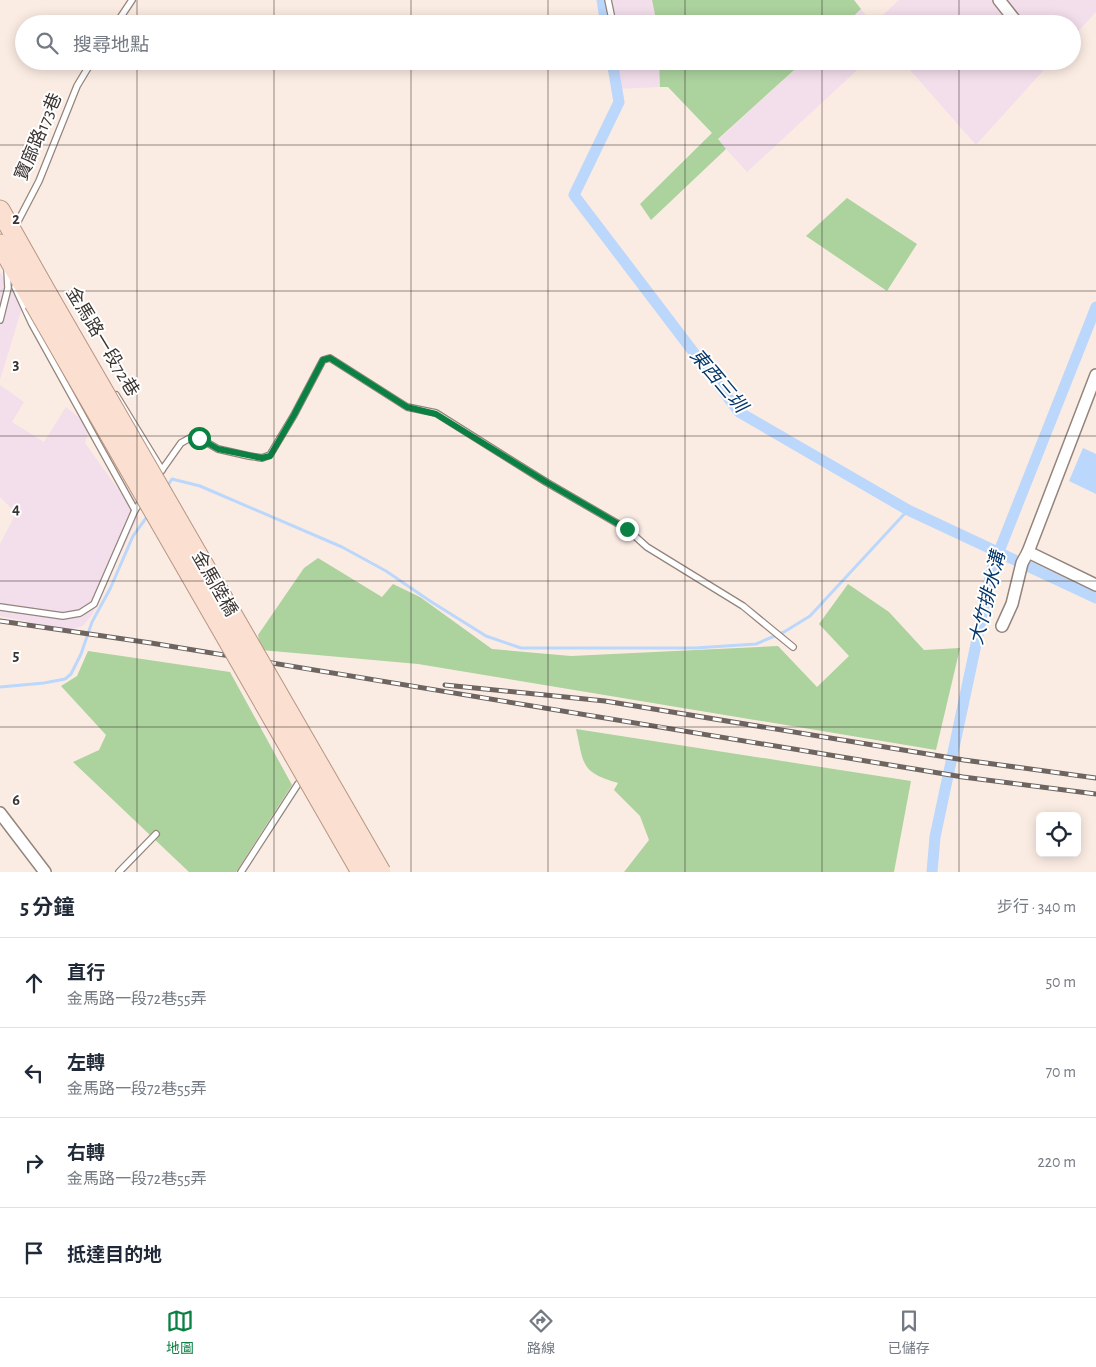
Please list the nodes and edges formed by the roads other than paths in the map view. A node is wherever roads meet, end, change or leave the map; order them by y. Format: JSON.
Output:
{"nodes":[{"id":1,"x":132,"y":0,"type":"edge"},
{"id":2,"x":608,"y":0,"type":"edge"},
{"id":3,"x":999,"y":0,"type":"edge"},
{"id":4,"x":122,"y":15,"type":"edge"},
{"id":5,"x":611,"y":15,"type":"edge"},
{"id":6,"x":1011,"y":15,"type":"edge"},
{"id":7,"x":87,"y":70,"type":"edge"},
{"id":8,"x":0,"y":210,"type":"edge"},
{"id":9,"x":7,"y":243,"type":"edge"},
{"id":10,"x":41,"y":299,"type":"junction"},
{"id":11,"x":67,"y":313,"type":"dead end"},
{"id":12,"x":0,"y":320,"type":"edge"},
{"id":13,"x":1096,"y":375,"type":"edge"},
{"id":14,"x":112,"y":387,"type":"dead end"},
{"id":15,"x":162,"y":470,"type":"junction"},
{"id":16,"x":135,"y":510,"type":"junction"},
{"id":17,"x":1028,"y":552,"type":"junction"},
{"id":18,"x":1096,"y":585,"type":"edge"},
{"id":19,"x":0,"y":607,"type":"edge"},
{"id":20,"x":1002,"y":626,"type":"dead end"},
{"id":21,"x":793,"y":647,"type":"dead end"},
{"id":22,"x":298,"y":784,"type":"dead end"},
{"id":23,"x":0,"y":813,"type":"edge"},
{"id":24,"x":156,"y":834,"type":"dead end"},
{"id":25,"x":45,"y":872,"type":"edge"},
{"id":26,"x":119,"y":872,"type":"edge"},
{"id":27,"x":241,"y":872,"type":"edge"},
{"id":28,"x":361,"y":872,"type":"edge"},
{"id":29,"x":381,"y":872,"type":"edge"}],
"edges":[{"from":1,"to":4,"type":"lane"},
{"from":2,"to":5,"type":"lane"},
{"from":3,"to":6,"type":"street"},
{"from":7,"to":9,"type":"lane","name":"寶廍路173巷"},
{"from":8,"to":9,"type":"main road"},
{"from":9,"to":10,"type":"main road"},
{"from":9,"to":11,"type":"lane","name":"金馬路一段72巷"},
{"from":9,"to":12,"type":"lane"},
{"from":9,"to":16,"type":"lane"},
{"from":10,"to":28,"type":"main road","name":"金馬陸橋","bridge":true},
{"from":10,"to":29,"type":"main road","name":"金馬陸橋","bridge":true},
{"from":13,"to":17,"type":"street"},
{"from":14,"to":15,"type":"lane","name":"金馬路一段72巷"},
{"from":15,"to":16,"type":"lane"},
{"from":15,"to":21,"type":"lane"},
{"from":16,"to":19,"type":"lane"},
{"from":17,"to":18,"type":"street"},
{"from":17,"to":20,"type":"street"},
{"from":22,"to":27,"type":"lane"},
{"from":23,"to":25,"type":"street"},
{"from":24,"to":26,"type":"lane"}]}
